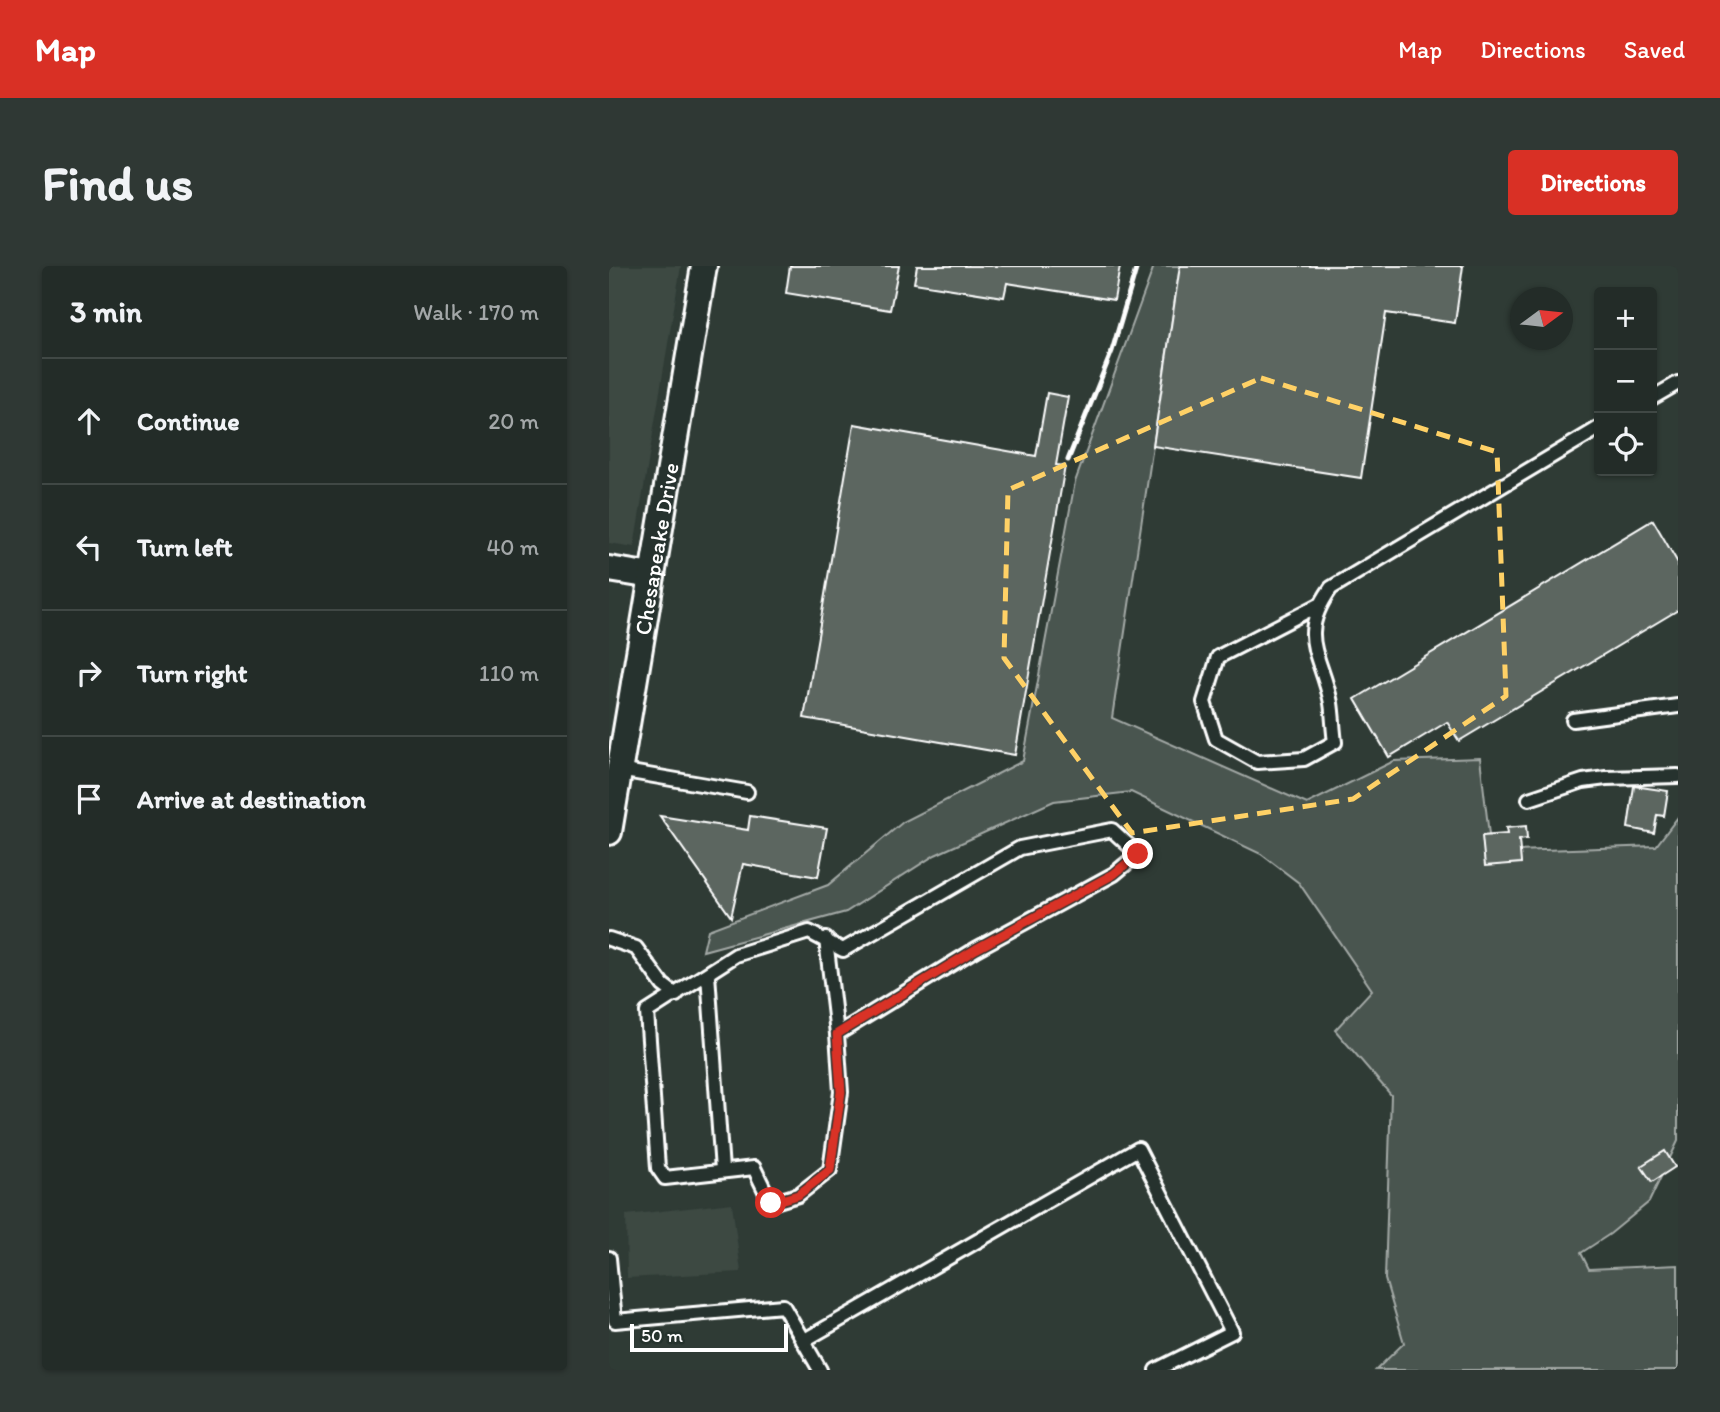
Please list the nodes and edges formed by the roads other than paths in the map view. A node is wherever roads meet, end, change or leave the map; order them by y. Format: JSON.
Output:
{"nodes":[{"id":1,"x":704,"y":266,"type":"edge"},
{"id":2,"x":1678,"y":383,"type":"edge"},
{"id":3,"x":1657,"y":395,"type":"edge"},
{"id":4,"x":1594,"y":431,"type":"edge"},
{"id":5,"x":609,"y":569,"type":"edge"},
{"id":6,"x":652,"y":576,"type":"junction"},
{"id":7,"x":1319,"y":605,"type":"junction"},
{"id":8,"x":1678,"y":706,"type":"edge"},
{"id":9,"x":1573,"y":720,"type":"dead end"},
{"id":10,"x":619,"y":770,"type":"junction"},
{"id":11,"x":1678,"y":776,"type":"edge"},
{"id":12,"x":747,"y":792,"type":"dead end"},
{"id":13,"x":1529,"y":799,"type":"dead end"},
{"id":14,"x":609,"y":832,"type":"edge"},
{"id":15,"x":609,"y":939,"type":"edge"},
{"id":16,"x":826,"y":939,"type":"junction"},
{"id":17,"x":708,"y":974,"type":"junction"},
{"id":18,"x":676,"y":995,"type":"junction"},
{"id":19,"x":837,"y":1034,"type":"junction"},
{"id":20,"x":722,"y":1170,"type":"junction"},
{"id":21,"x":609,"y":1258,"type":"edge"},
{"id":22,"x":803,"y":1340,"type":"junction"},
{"id":23,"x":820,"y":1370,"type":"edge"},
{"id":24,"x":1156,"y":1370,"type":"edge"}],
"edges":[{"from":1,"to":6,"type":"street","name":"Chesapeake Drive"},
{"from":2,"to":3,"type":"lane"},
{"from":4,"to":7,"type":"lane"},
{"from":5,"to":6,"type":"street"},
{"from":6,"to":10,"type":"street","name":"Chesapeake Drive"},
{"from":7,"to":7,"type":"lane"},
{"from":8,"to":9,"type":"lane"},
{"from":10,"to":12,"type":"lane"},
{"from":10,"to":14,"type":"street","name":"Chesapeake Drive"},
{"from":11,"to":13,"type":"lane"},
{"from":15,"to":18,"type":"lane"},
{"from":16,"to":17,"type":"lane"},
{"from":16,"to":19,"type":"lane"},
{"from":16,"to":19,"type":"lane"},
{"from":17,"to":18,"type":"lane"},
{"from":17,"to":20,"type":"lane"},
{"from":18,"to":20,"type":"lane"},
{"from":19,"to":20,"type":"lane"},
{"from":21,"to":22,"type":"lane"},
{"from":22,"to":23,"type":"lane"},
{"from":22,"to":24,"type":"lane"}]}
